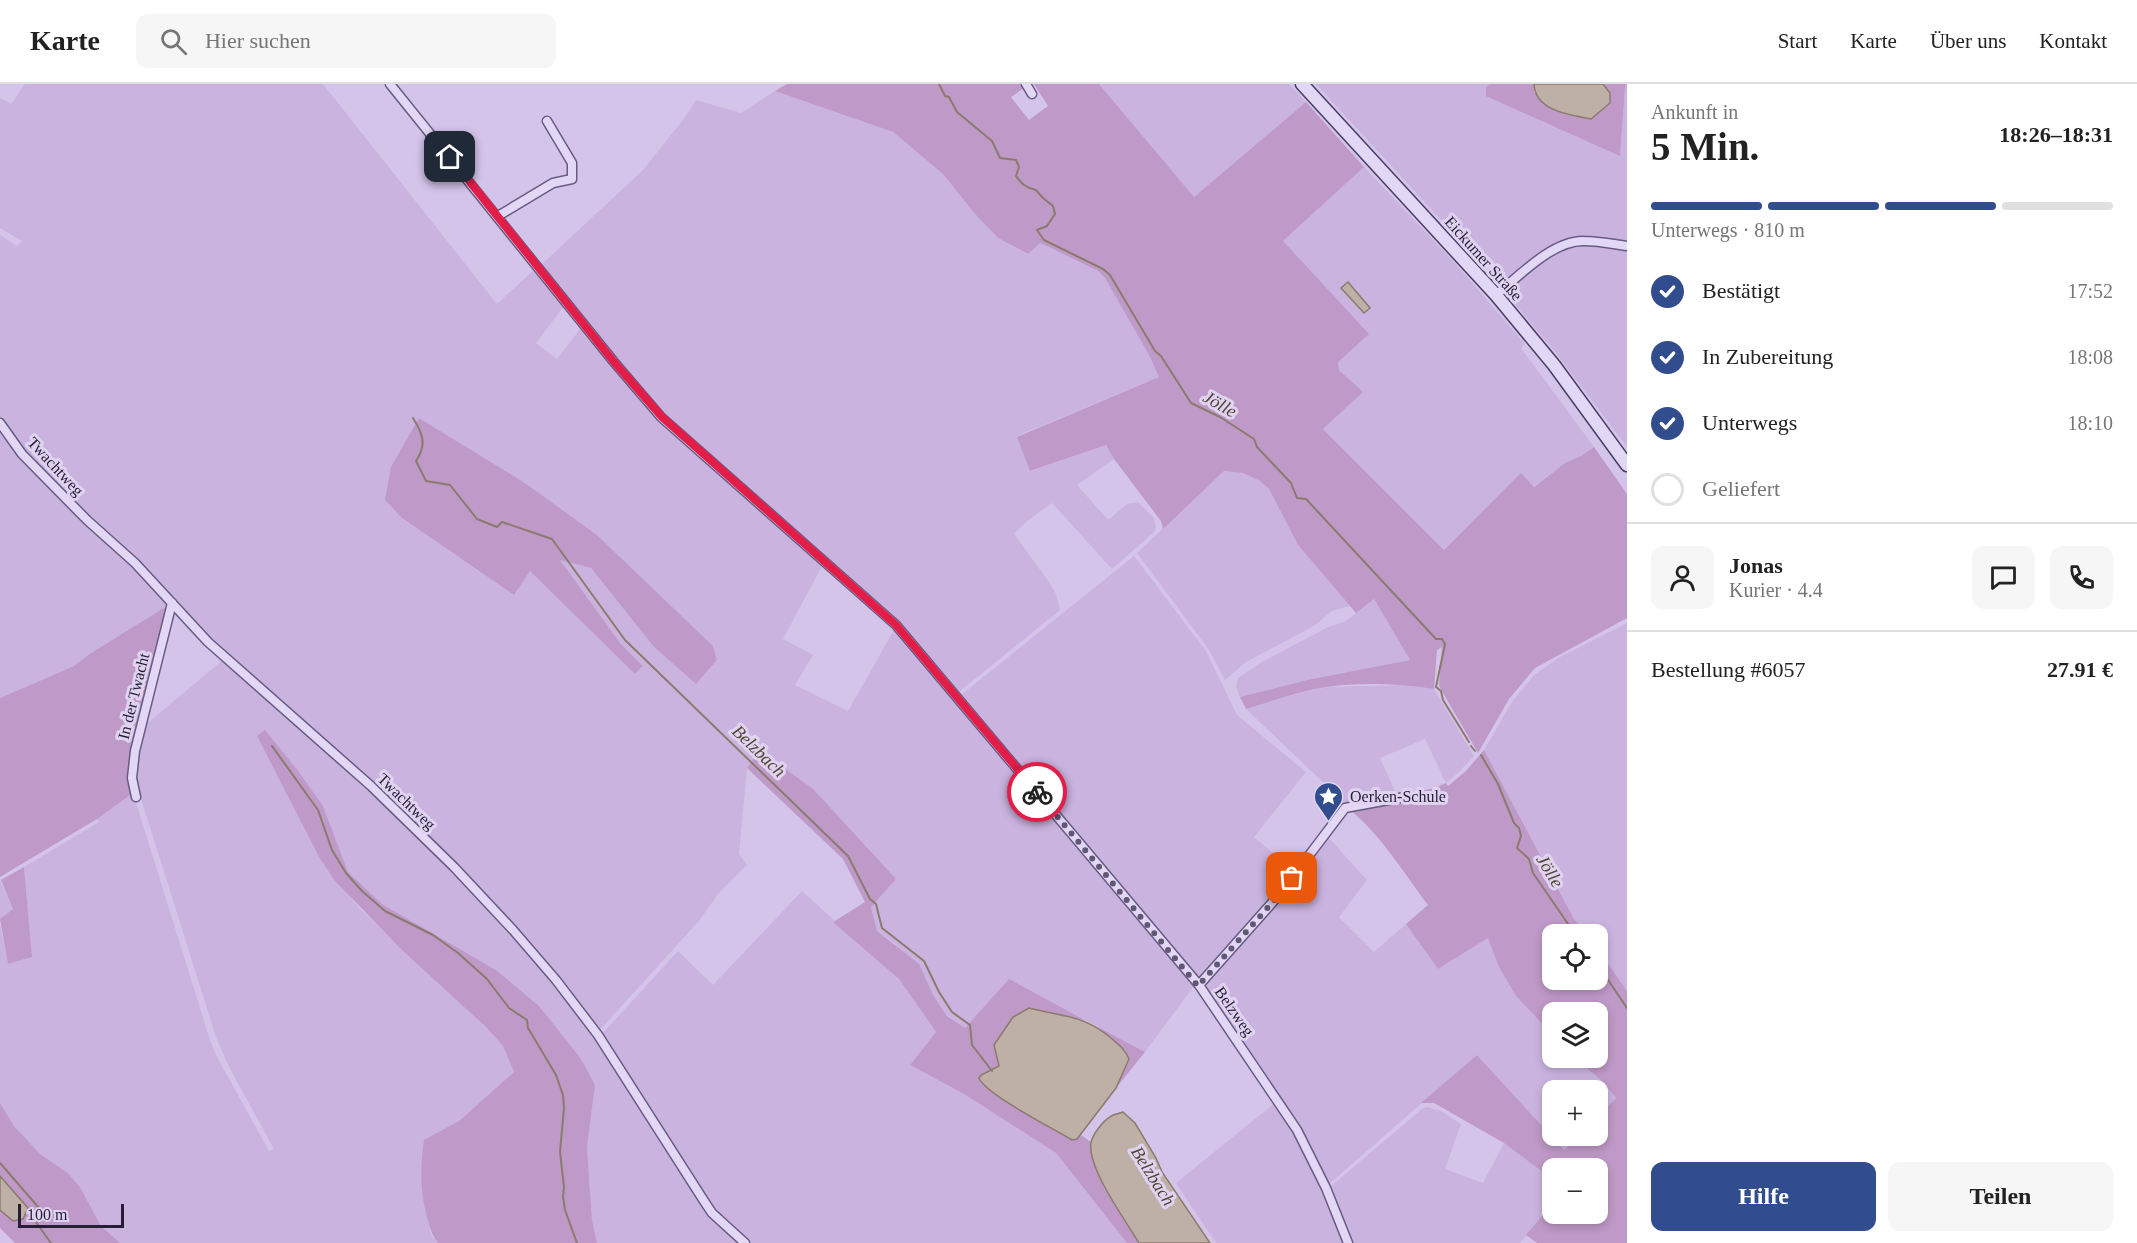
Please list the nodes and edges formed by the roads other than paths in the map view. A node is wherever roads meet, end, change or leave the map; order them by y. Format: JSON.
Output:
{"nodes":[{"id":1,"x":390,"y":84,"type":"edge"},
{"id":2,"x":1026,"y":84,"type":"edge"},
{"id":3,"x":1302,"y":84,"type":"edge"},
{"id":4,"x":1032,"y":94,"type":"dead end"},
{"id":5,"x":548,"y":121,"type":"dead end"},
{"id":6,"x":498,"y":216,"type":"junction"},
{"id":7,"x":1627,"y":246,"type":"edge"},
{"id":8,"x":1496,"y":295,"type":"junction"},
{"id":9,"x":0,"y":423,"type":"edge"},
{"id":10,"x":1627,"y":465,"type":"edge"},
{"id":11,"x":172,"y":603,"type":"junction"},
{"id":12,"x":1410,"y":796,"type":"dead end"},
{"id":13,"x":136,"y":797,"type":"dead end"},
{"id":14,"x":1198,"y":986,"type":"junction"},
{"id":15,"x":745,"y":1243,"type":"edge"},
{"id":16,"x":1348,"y":1243,"type":"edge"}],
"edges":[{"from":1,"to":6,"type":"street","name":"Belzweg"},
{"from":2,"to":4,"type":"street"},
{"from":3,"to":8,"type":"main road","name":"Eickumer Straße"},
{"from":5,"to":6,"type":"street"},
{"from":6,"to":14,"type":"street","name":"Belzweg"},
{"from":7,"to":8,"type":"street"},
{"from":8,"to":10,"type":"main road","name":"Eickumer Straße"},
{"from":9,"to":11,"type":"street","name":"Twachtweg"},
{"from":11,"to":13,"type":"street","name":"In der Twacht"},
{"from":11,"to":15,"type":"street","name":"Twachtweg"},
{"from":12,"to":14,"type":"street"},
{"from":14,"to":16,"type":"street","name":"Belzweg"}]}
